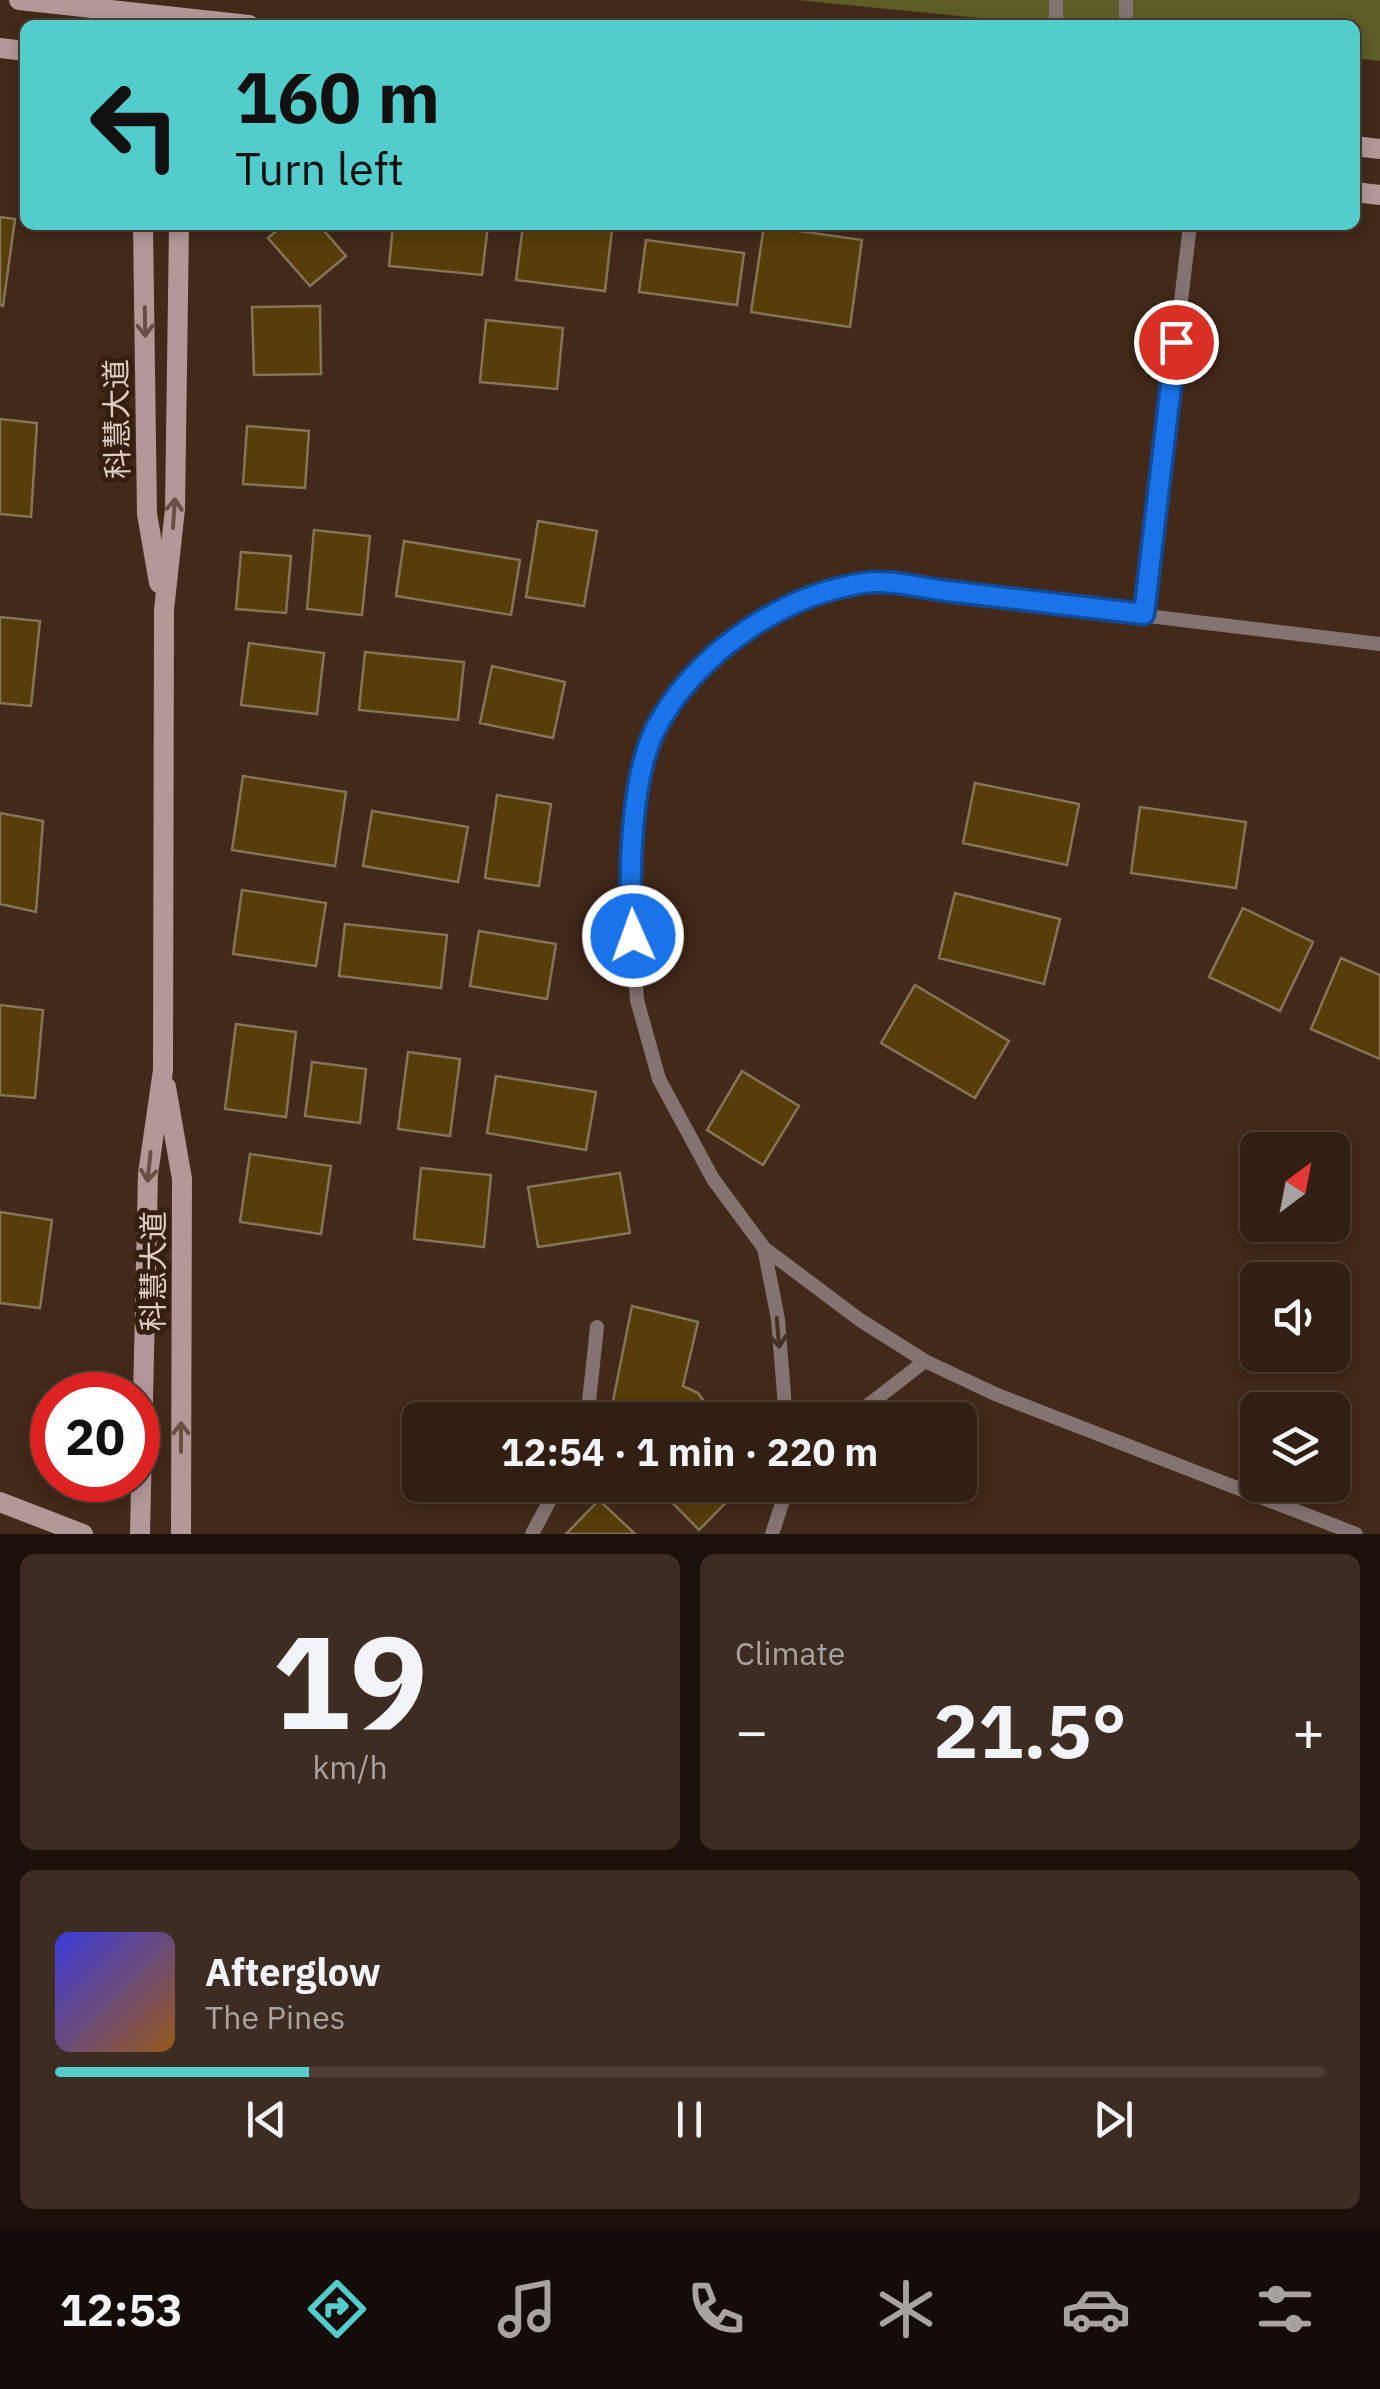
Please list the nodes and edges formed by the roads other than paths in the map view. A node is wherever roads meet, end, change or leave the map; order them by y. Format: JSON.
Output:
{"nodes":[{"id":1,"x":20,"y":0,"type":"edge"},
{"id":2,"x":140,"y":19,"type":"edge"},
{"id":3,"x":143,"y":230,"type":"edge"},
{"id":4,"x":179,"y":230,"type":"edge"},
{"id":5,"x":1189,"y":230,"type":"edge"},
{"id":6,"x":164,"y":610,"type":"junction"},
{"id":7,"x":1144,"y":614,"type":"junction"},
{"id":8,"x":1380,"y":644,"type":"edge"},
{"id":9,"x":163,"y":1070,"type":"junction"},
{"id":10,"x":764,"y":1248,"type":"junction"},
{"id":11,"x":598,"y":1327,"type":"dead end"},
{"id":12,"x":925,"y":1361,"type":"junction"},
{"id":13,"x":589,"y":1402,"type":"edge"},
{"id":14,"x":785,"y":1402,"type":"edge"},
{"id":15,"x":872,"y":1402,"type":"edge"},
{"id":16,"x":0,"y":1502,"type":"edge"},
{"id":17,"x":549,"y":1502,"type":"edge"},
{"id":18,"x":782,"y":1502,"type":"edge"},
{"id":19,"x":83,"y":1534,"type":"edge"},
{"id":20,"x":140,"y":1534,"type":"edge"},
{"id":21,"x":181,"y":1534,"type":"edge"},
{"id":22,"x":532,"y":1534,"type":"edge"},
{"id":23,"x":772,"y":1534,"type":"edge"},
{"id":24,"x":1356,"y":1534,"type":"edge"}],
"edges":[{"from":1,"to":2,"type":"street"},
{"from":3,"to":6,"type":"street","name":"科慧大道","one_way":true},
{"from":6,"to":4,"type":"street","name":"科慧大道","one_way":true},
{"from":5,"to":7,"type":"lane"},
{"from":6,"to":9,"type":"street","name":"科慧大道"},
{"from":7,"to":8,"type":"lane"},
{"from":7,"to":10,"type":"lane"},
{"from":9,"to":20,"type":"street","name":"科慧大道","one_way":true},
{"from":21,"to":9,"type":"street","name":"科慧大道","one_way":true},
{"from":10,"to":12,"type":"lane"},
{"from":10,"to":14,"type":"lane","one_way":true},
{"from":11,"to":13,"type":"lane"},
{"from":12,"to":15,"type":"lane"},
{"from":12,"to":24,"type":"lane"},
{"from":16,"to":19,"type":"street"},
{"from":17,"to":22,"type":"lane"},
{"from":18,"to":23,"type":"lane"}]}
